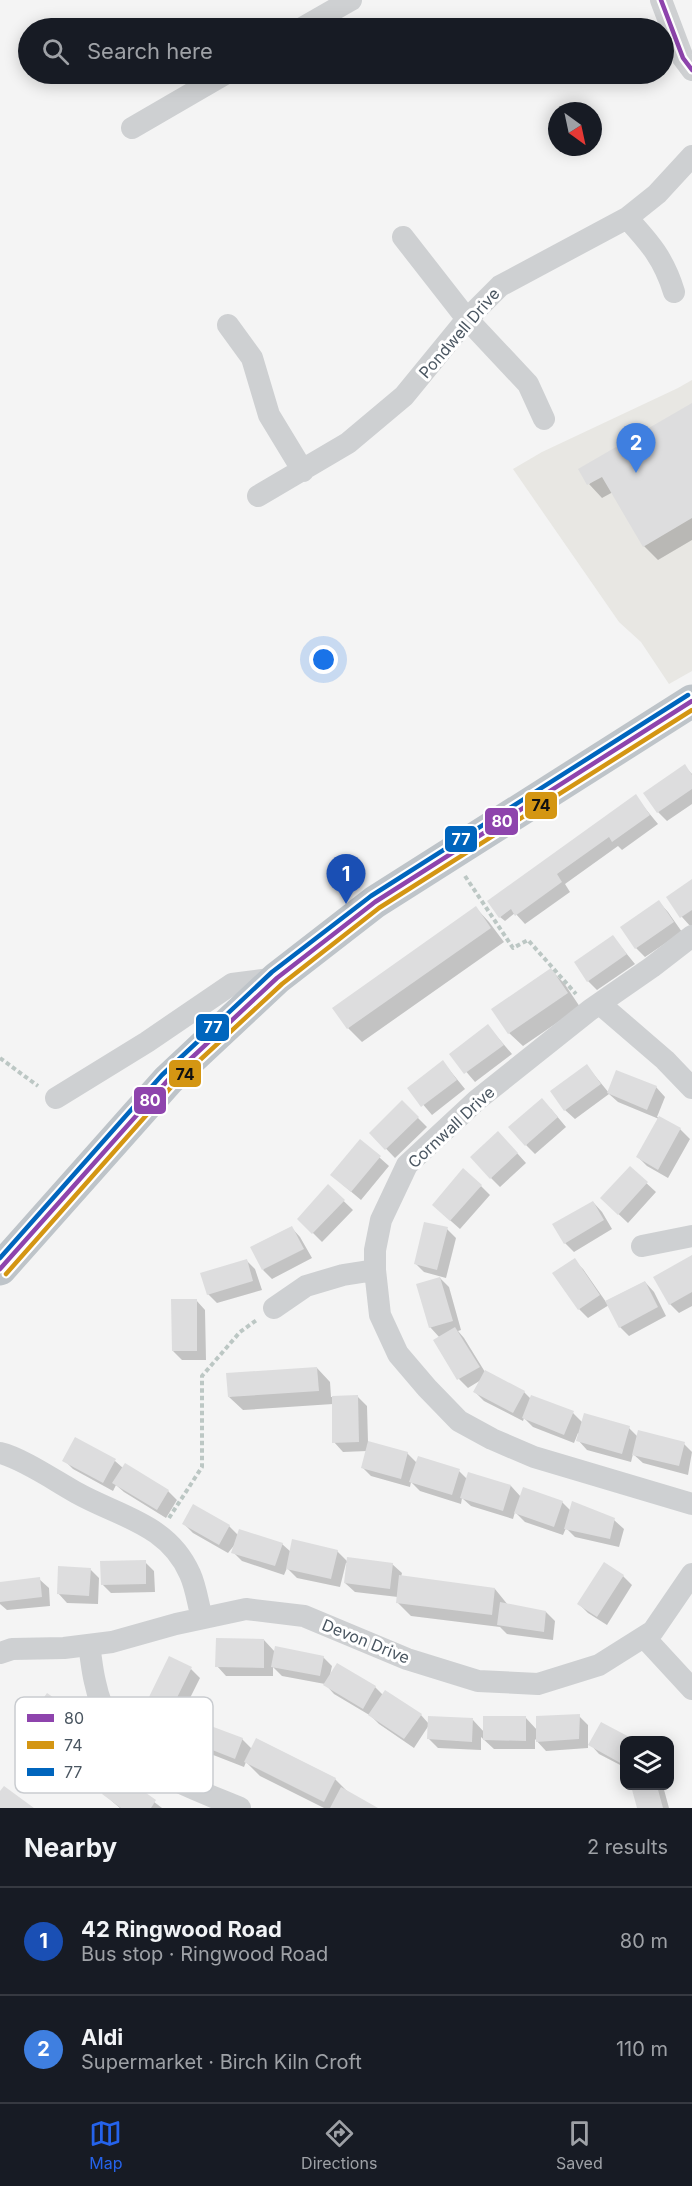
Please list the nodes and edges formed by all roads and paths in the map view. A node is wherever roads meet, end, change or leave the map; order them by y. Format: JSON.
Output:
{"nodes":[{"id":1,"x":351,"y":0,"type":"edge"},
{"id":2,"x":661,"y":0,"type":"edge"},
{"id":3,"x":320,"y":18,"type":"edge"},
{"id":4,"x":668,"y":18,"type":"edge"},
{"id":5,"x":674,"y":34,"type":"edge"},
{"id":6,"x":692,"y":70,"type":"edge"},
{"id":7,"x":208,"y":84,"type":"edge"},
{"id":8,"x":132,"y":128,"type":"dead end"},
{"id":9,"x":692,"y":156,"type":"edge"},
{"id":10,"x":627,"y":218,"type":"junction"},
{"id":11,"x":403,"y":237,"type":"dead end"},
{"id":12,"x":674,"y":292,"type":"dead end"},
{"id":13,"x":467,"y":319,"type":"junction"},
{"id":14,"x":228,"y":325,"type":"dead end"},
{"id":15,"x":544,"y":419,"type":"dead end"},
{"id":16,"x":303,"y":471,"type":"junction"},
{"id":17,"x":258,"y":496,"type":"dead end"},
{"id":18,"x":692,"y":701,"type":"edge"},
{"id":19,"x":450,"y":853,"type":"junction"},
{"id":20,"x":692,"y":936,"type":"edge"},
{"id":21,"x":277,"y":978,"type":"junction"},
{"id":22,"x":595,"y":1007,"type":"junction"},
{"id":23,"x":0,"y":1058,"type":"edge"},
{"id":24,"x":692,"y":1088,"type":"edge"},
{"id":25,"x":56,"y":1098,"type":"joint"},
{"id":26,"x":692,"y":1236,"type":"edge"},
{"id":27,"x":642,"y":1246,"type":"dead end"},
{"id":28,"x":0,"y":1269,"type":"edge"},
{"id":29,"x":375,"y":1270,"type":"junction"},
{"id":30,"x":274,"y":1308,"type":"joint"},
{"id":31,"x":0,"y":1453,"type":"edge"},
{"id":32,"x":692,"y":1504,"type":"edge"},
{"id":33,"x":159,"y":1534,"type":"junction"},
{"id":34,"x":692,"y":1574,"type":"edge"},
{"id":35,"x":202,"y":1618,"type":"junction"},
{"id":36,"x":644,"y":1637,"type":"junction"},
{"id":37,"x":89,"y":1645,"type":"junction"},
{"id":38,"x":0,"y":1653,"type":"edge"},
{"id":39,"x":692,"y":1689,"type":"edge"},
{"id":40,"x":100,"y":1697,"type":"edge"},
{"id":41,"x":204,"y":1793,"type":"edge"},
{"id":42,"x":240,"y":1808,"type":"edge"}],
"edges":[{"from":1,"to":3,"type":"street"},
{"from":2,"to":4,"type":"street"},
{"from":5,"to":6,"type":"street"},
{"from":7,"to":8,"type":"street"},
{"from":9,"to":10,"type":"street","name":"Pondwell Drive"},
{"from":10,"to":12,"type":"street"},
{"from":10,"to":13,"type":"street","name":"Pondwell Drive"},
{"from":11,"to":13,"type":"street"},
{"from":13,"to":15,"type":"street"},
{"from":13,"to":16,"type":"street","name":"Pondwell Drive"},
{"from":14,"to":16,"type":"street"},
{"from":16,"to":17,"type":"street","name":"Pondwell Drive"},
{"from":18,"to":19,"type":"highway"},
{"from":19,"to":21,"type":"highway"},
{"from":19,"to":22,"type":"path"},
{"from":20,"to":22,"type":"street","name":"Cornwall Drive"},
{"from":21,"to":25,"type":"street"},
{"from":21,"to":28,"type":"highway"},
{"from":22,"to":24,"type":"street"},
{"from":22,"to":29,"type":"street","name":"Cornwall Drive"},
{"from":23,"to":25,"type":"path"},
{"from":26,"to":27,"type":"street"},
{"from":29,"to":30,"type":"street"},
{"from":29,"to":32,"type":"street","name":"Cornwall Drive"},
{"from":30,"to":33,"type":"path"},
{"from":31,"to":33,"type":"street"},
{"from":33,"to":35,"type":"street"},
{"from":34,"to":36,"type":"street","name":"Devon Drive"},
{"from":35,"to":36,"type":"street","name":"Devon Drive"},
{"from":35,"to":37,"type":"street","name":"Devon Drive"},
{"from":36,"to":39,"type":"street"},
{"from":37,"to":38,"type":"street","name":"Devon Drive"},
{"from":37,"to":40,"type":"street"},
{"from":41,"to":42,"type":"street"}]}
